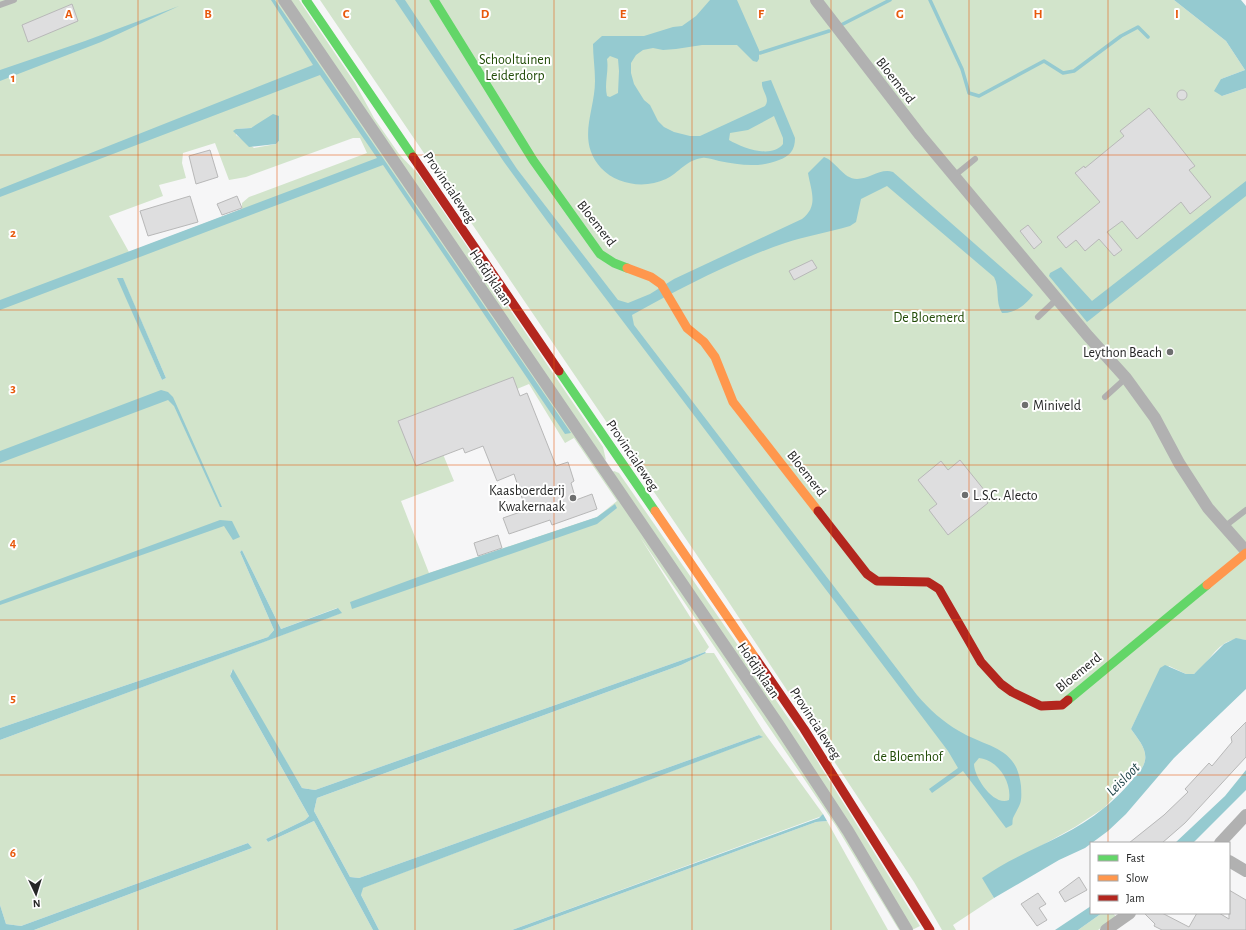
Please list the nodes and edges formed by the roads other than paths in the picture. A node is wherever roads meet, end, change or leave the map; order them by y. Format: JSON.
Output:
{"nodes":[{"id":1,"x":14,"y":0,"type":"edge"},
{"id":2,"x":284,"y":0,"type":"edge"},
{"id":3,"x":306,"y":0,"type":"edge"},
{"id":4,"x":434,"y":0,"type":"edge"},
{"id":5,"x":816,"y":0,"type":"edge"},
{"id":6,"x":0,"y":5,"type":"edge"},
{"id":7,"x":975,"y":159,"type":"dead end"},
{"id":8,"x":954,"y":176,"type":"junction"},
{"id":9,"x":1057,"y":299,"type":"junction"},
{"id":10,"x":1038,"y":317,"type":"dead end"},
{"id":11,"x":1126,"y":378,"type":"junction"},
{"id":12,"x":1105,"y":396,"type":"dead end"},
{"id":13,"x":621,"y":462,"type":"junction"},
{"id":14,"x":605,"y":472,"type":"junction"},
{"id":15,"x":1246,"y":510,"type":"edge"},
{"id":16,"x":1224,"y":526,"type":"junction"},
{"id":17,"x":1246,"y":552,"type":"edge"},
{"id":18,"x":1246,"y":815,"type":"edge"},
{"id":19,"x":1221,"y":842,"type":"edge"},
{"id":20,"x":1230,"y":862,"type":"edge"},
{"id":21,"x":1246,"y":871,"type":"edge"},
{"id":22,"x":1129,"y":914,"type":"edge"},
{"id":23,"x":927,"y":929,"type":"edge"},
{"id":24,"x":907,"y":930,"type":"edge"},
{"id":25,"x":1106,"y":930,"type":"edge"}],
"edges":[{"from":1,"to":6,"type":"lane"},
{"from":2,"to":14,"type":"street","name":"Hofdijklaan"},
{"from":3,"to":13,"type":"street","name":"Provincialeweg"},
{"from":4,"to":17,"type":"street","name":"Bloemerd"},
{"from":5,"to":8,"type":"street","name":"Bloemerd"},
{"from":7,"to":8,"type":"lane"},
{"from":8,"to":9,"type":"street","name":"Bloemerd"},
{"from":9,"to":10,"type":"lane"},
{"from":9,"to":11,"type":"street","name":"Bloemerd"},
{"from":11,"to":12,"type":"lane"},
{"from":11,"to":16,"type":"street","name":"Bloemerd"},
{"from":13,"to":14,"type":"street"},
{"from":13,"to":23,"type":"street","name":"Provincialeweg"},
{"from":14,"to":24,"type":"street","name":"Hofdijklaan"},
{"from":15,"to":16,"type":"lane"},
{"from":16,"to":17,"type":"street","name":"Bloemerd"},
{"from":18,"to":19,"type":"street"},
{"from":20,"to":21,"type":"street"},
{"from":22,"to":25,"type":"street"}]}
